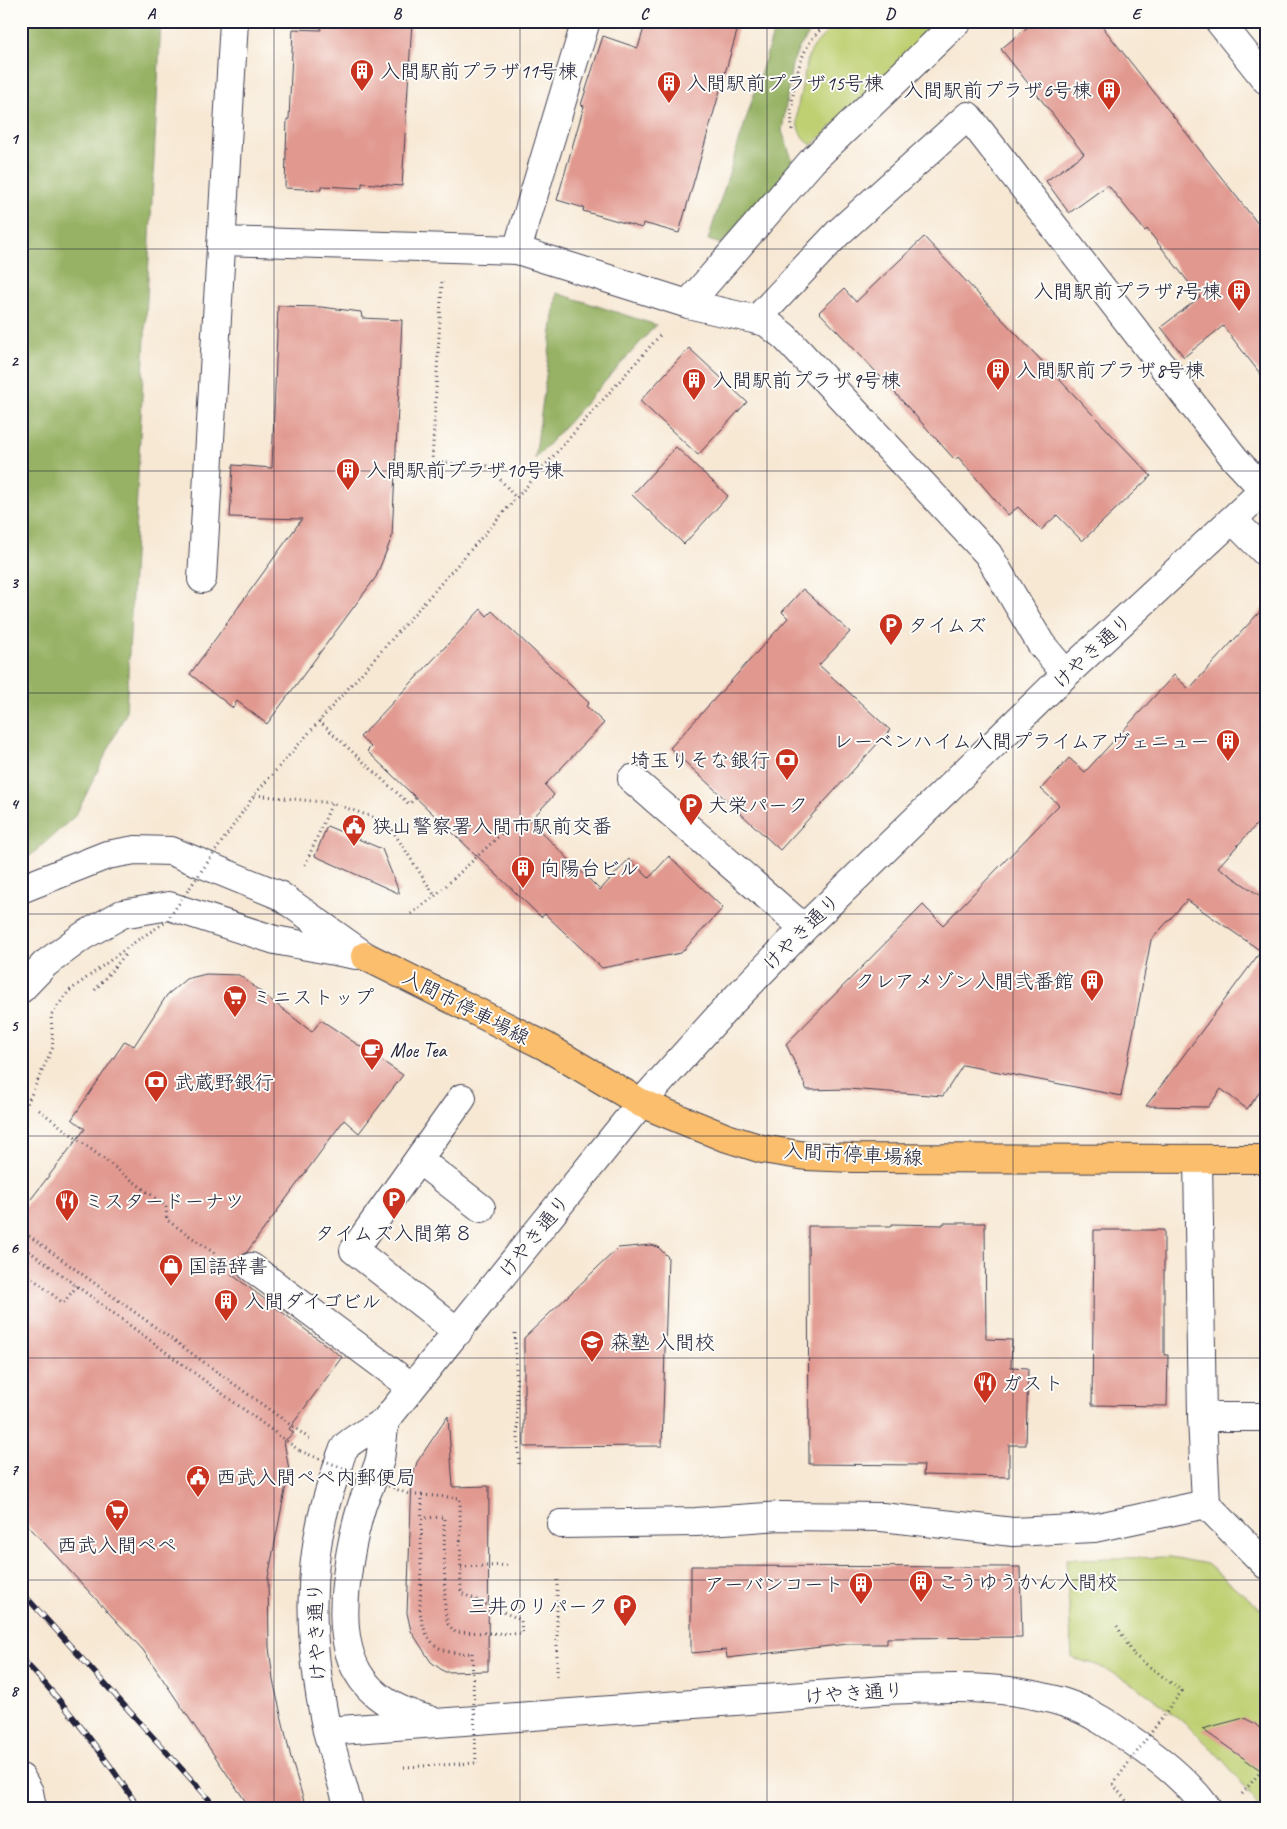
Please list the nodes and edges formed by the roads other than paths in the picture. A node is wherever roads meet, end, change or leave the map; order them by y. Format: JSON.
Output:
{"nodes":[{"id":1,"x":234,"y":21,"type":"edge"},
{"id":2,"x":586,"y":21,"type":"edge"},
{"id":3,"x":958,"y":21,"type":"edge"},
{"id":4,"x":1219,"y":21,"type":"edge"},
{"id":5,"x":1266,"y":80,"type":"edge"},
{"id":6,"x":222,"y":242,"type":"junction"},
{"id":7,"x":517,"y":250,"type":"junction"},
{"id":8,"x":688,"y":304,"type":"junction"},
{"id":9,"x":756,"y":320,"type":"junction"},
{"id":10,"x":1265,"y":489,"type":"edge"},
{"id":11,"x":1233,"y":520,"type":"junction"},
{"id":12,"x":1266,"y":553,"type":"edge"},
{"id":13,"x":202,"y":579,"type":"dead end"},
{"id":14,"x":1066,"y":674,"type":"junction"},
{"id":15,"x":632,"y":779,"type":"dead end"},
{"id":16,"x":21,"y":889,"type":"edge"},
{"id":17,"x":804,"y":928,"type":"junction"},
{"id":18,"x":365,"y":956,"type":"junction"},
{"id":19,"x":21,"y":990,"type":"edge"},
{"id":20,"x":462,"y":1098,"type":"dead end"},
{"id":21,"x":640,"y":1103,"type":"junction"},
{"id":22,"x":1198,"y":1159,"type":"junction"},
{"id":23,"x":1266,"y":1159,"type":"edge"},
{"id":24,"x":419,"y":1160,"type":"junction"},
{"id":25,"x":481,"y":1208,"type":"dead end"},
{"id":26,"x":251,"y":1267,"type":"road end"},
{"id":27,"x":458,"y":1332,"type":"junction"},
{"id":28,"x":412,"y":1387,"type":"junction"},
{"id":29,"x":1202,"y":1417,"type":"junction"},
{"id":30,"x":1266,"y":1417,"type":"edge"},
{"id":31,"x":385,"y":1421,"type":"junction"},
{"id":32,"x":1206,"y":1504,"type":"junction"},
{"id":33,"x":561,"y":1524,"type":"dead end"},
{"id":34,"x":1266,"y":1565,"type":"edge"},
{"id":35,"x":464,"y":1722,"type":"junction"},
{"id":36,"x":327,"y":1731,"type":"junction"},
{"id":37,"x":21,"y":1778,"type":"edge"},
{"id":38,"x":32,"y":1808,"type":"edge"},
{"id":39,"x":349,"y":1808,"type":"edge"},
{"id":40,"x":1207,"y":1808,"type":"edge"}],
"edges":[{"from":1,"to":6,"type":"street"},
{"from":2,"to":7,"type":"street"},
{"from":3,"to":8,"type":"street"},
{"from":4,"to":5,"type":"street"},
{"from":6,"to":7,"type":"street"},
{"from":6,"to":13,"type":"street"},
{"from":7,"to":8,"type":"street"},
{"from":8,"to":9,"type":"street"},
{"from":9,"to":10,"type":"street"},
{"from":9,"to":14,"type":"street"},
{"from":10,"to":11,"type":"street","name":"けやき通り"},
{"from":11,"to":12,"type":"street"},
{"from":11,"to":14,"type":"street","name":"けやき通り"},
{"from":14,"to":17,"type":"street","name":"けやき通り"},
{"from":15,"to":17,"type":"street"},
{"from":16,"to":18,"type":"street"},
{"from":17,"to":21,"type":"street","name":"けやき通り"},
{"from":18,"to":19,"type":"street"},
{"from":18,"to":21,"type":"main road","name":"入間市停車場線"},
{"from":20,"to":24,"type":"street"},
{"from":21,"to":22,"type":"main road","name":"入間市停車場線"},
{"from":21,"to":27,"type":"street","name":"けやき通り"},
{"from":22,"to":23,"type":"main road","name":"入間市停車場線"},
{"from":22,"to":29,"type":"street"},
{"from":24,"to":25,"type":"street"},
{"from":24,"to":27,"type":"street"},
{"from":26,"to":28,"type":"street"},
{"from":27,"to":28,"type":"street","name":"けやき通り"},
{"from":28,"to":31,"type":"street","name":"けやき通り"},
{"from":29,"to":30,"type":"street"},
{"from":29,"to":32,"type":"street"},
{"from":31,"to":35,"type":"street","name":"けやき通り"},
{"from":31,"to":36,"type":"street","name":"けやき通り"},
{"from":32,"to":33,"type":"street"},
{"from":32,"to":34,"type":"street"},
{"from":35,"to":36,"type":"street","name":"けやき通り"},
{"from":35,"to":40,"type":"street","name":"けやき通り"},
{"from":36,"to":39,"type":"street"},
{"from":37,"to":38,"type":"street"}]}
